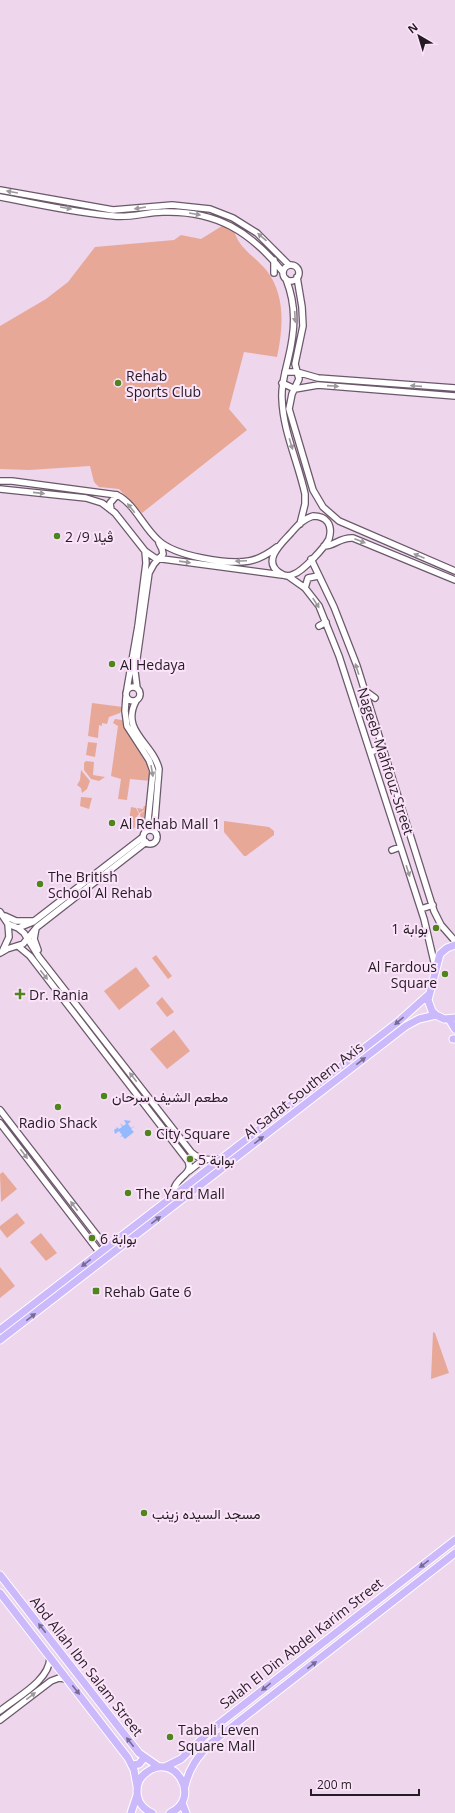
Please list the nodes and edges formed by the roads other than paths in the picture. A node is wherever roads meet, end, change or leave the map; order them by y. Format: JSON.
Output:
{"nodes":[{"id":1,"x":0,"y":190,"type":"edge"},
{"id":2,"x":29,"y":195,"type":"junction"},
{"id":3,"x":0,"y":197,"type":"edge"},
{"id":4,"x":27,"y":202,"type":"junction"},
{"id":5,"x":274,"y":260,"type":"junction"},
{"id":6,"x":290,"y":265,"type":"junction"},
{"id":7,"x":283,"y":272,"type":"junction"},
{"id":8,"x":274,"y":273,"type":"dead end"},
{"id":9,"x":297,"y":277,"type":"junction"},
{"id":10,"x":286,"y":279,"type":"junction"},
{"id":11,"x":285,"y":372,"type":"junction"},
{"id":12,"x":296,"y":372,"type":"junction"},
{"id":13,"x":318,"y":378,"type":"junction"},
{"id":14,"x":282,"y":383,"type":"junction"},
{"id":15,"x":318,"y":385,"type":"junction"},
{"id":16,"x":455,"y":388,"type":"edge"},
{"id":17,"x":295,"y":389,"type":"junction"},
{"id":18,"x":455,"y":396,"type":"edge"},
{"id":19,"x":0,"y":481,"type":"edge"},
{"id":20,"x":0,"y":489,"type":"edge"},
{"id":21,"x":117,"y":495,"type":"junction"},
{"id":22,"x":111,"y":510,"type":"junction"},
{"id":23,"x":327,"y":515,"type":"junction"},
{"id":24,"x":300,"y":524,"type":"junction"},
{"id":25,"x":157,"y":540,"type":"junction"},
{"id":26,"x":324,"y":546,"type":"junction"},
{"id":27,"x":277,"y":548,"type":"junction"},
{"id":28,"x":145,"y":551,"type":"junction"},
{"id":29,"x":158,"y":559,"type":"junction"},
{"id":30,"x":311,"y":559,"type":"junction"},
{"id":31,"x":455,"y":571,"type":"edge"},
{"id":32,"x":282,"y":574,"type":"junction"},
{"id":33,"x":288,"y":576,"type":"junction"},
{"id":34,"x":318,"y":576,"type":"junction"},
{"id":35,"x":455,"y":580,"type":"edge"},
{"id":36,"x":305,"y":588,"type":"junction"},
{"id":37,"x":326,"y":622,"type":"junction"},
{"id":38,"x":318,"y":626,"type":"dead end"},
{"id":39,"x":137,"y":688,"type":"junction"},
{"id":40,"x":128,"y":689,"type":"junction"},
{"id":41,"x":364,"y":690,"type":"junction"},
{"id":42,"x":126,"y":697,"type":"junction"},
{"id":43,"x":375,"y":698,"type":"dead end"},
{"id":44,"x":136,"y":700,"type":"junction"},
{"id":45,"x":383,"y":748,"type":"junction"},
{"id":46,"x":370,"y":752,"type":"junction"},
{"id":47,"x":147,"y":830,"type":"junction"},
{"id":48,"x":154,"y":831,"type":"junction"},
{"id":49,"x":143,"y":837,"type":"junction"},
{"id":50,"x":146,"y":842,"type":"junction"},
{"id":51,"x":400,"y":847,"type":"junction"},
{"id":52,"x":392,"y":850,"type":"dead end"},
{"id":53,"x":432,"y":905,"type":"junction"},
{"id":54,"x":420,"y":909,"type":"junction"},
{"id":55,"x":1,"y":913,"type":"edge"},
{"id":56,"x":37,"y":920,"type":"junction"},
{"id":57,"x":8,"y":924,"type":"junction"},
{"id":58,"x":37,"y":927,"type":"junction"},
{"id":59,"x":18,"y":928,"type":"junction"},
{"id":60,"x":28,"y":938,"type":"junction"},
{"id":61,"x":455,"y":941,"type":"edge"},
{"id":62,"x":455,"y":945,"type":"edge"},
{"id":63,"x":18,"y":946,"type":"junction"},
{"id":64,"x":1,"y":952,"type":"edge"},
{"id":65,"x":30,"y":956,"type":"junction"},
{"id":66,"x":39,"y":957,"type":"junction"},
{"id":67,"x":34,"y":962,"type":"junction"},
{"id":68,"x":47,"y":967,"type":"junction"},
{"id":69,"x":436,"y":967,"type":"junction"},
{"id":70,"x":428,"y":994,"type":"junction"},
{"id":71,"x":413,"y":1009,"type":"junction"},
{"id":72,"x":436,"y":1015,"type":"junction"},
{"id":73,"x":422,"y":1019,"type":"junction"},
{"id":74,"x":452,"y":1019,"type":"edge"},
{"id":75,"x":455,"y":1028,"type":"edge"},
{"id":76,"x":109,"y":1046,"type":"junction"},
{"id":77,"x":102,"y":1051,"type":"junction"},
{"id":78,"x":114,"y":1054,"type":"junction"},
{"id":79,"x":108,"y":1058,"type":"junction"},
{"id":80,"x":0,"y":1110,"type":"edge"},
{"id":81,"x":0,"y":1123,"type":"edge"},
{"id":82,"x":12,"y":1126,"type":"junction"},
{"id":83,"x":6,"y":1130,"type":"junction"},
{"id":84,"x":187,"y":1146,"type":"junction"},
{"id":85,"x":180,"y":1151,"type":"junction"},
{"id":86,"x":194,"y":1156,"type":"junction"},
{"id":87,"x":204,"y":1159,"type":"junction"},
{"id":88,"x":221,"y":1159,"type":"junction"},
{"id":89,"x":188,"y":1161,"type":"junction"},
{"id":90,"x":188,"y":1172,"type":"junction"},
{"id":91,"x":172,"y":1196,"type":"junction"},
{"id":92,"x":88,"y":1223,"type":"junction"},
{"id":93,"x":81,"y":1229,"type":"junction"},
{"id":94,"x":107,"y":1247,"type":"junction"},
{"id":95,"x":99,"y":1254,"type":"junction"},
{"id":96,"x":0,"y":1330,"type":"edge"},
{"id":97,"x":0,"y":1340,"type":"edge"},
{"id":98,"x":455,"y":1540,"type":"edge"},
{"id":99,"x":444,"y":1548,"type":"junction"},
{"id":100,"x":452,"y":1555,"type":"edge"},
{"id":101,"x":0,"y":1575,"type":"edge"},
{"id":102,"x":0,"y":1593,"type":"edge"},
{"id":103,"x":359,"y":1615,"type":"junction"},
{"id":104,"x":365,"y":1623,"type":"junction"},
{"id":105,"x":54,"y":1645,"type":"junction"},
{"id":106,"x":48,"y":1655,"type":"junction"},
{"id":107,"x":67,"y":1679,"type":"junction"},
{"id":108,"x":0,"y":1711,"type":"edge"},
{"id":109,"x":0,"y":1720,"type":"edge"},
{"id":110,"x":144,"y":1758,"type":"junction"},
{"id":111,"x":181,"y":1759,"type":"junction"},
{"id":112,"x":132,"y":1765,"type":"junction"},
{"id":113,"x":192,"y":1766,"type":"junction"},
{"id":114,"x":162,"y":1767,"type":"junction"},
{"id":115,"x":185,"y":1786,"type":"junction"},
{"id":116,"x":137,"y":1789,"type":"junction"},
{"id":117,"x":182,"y":1803,"type":"junction"},
{"id":118,"x":131,"y":1813,"type":"edge"},
{"id":119,"x":152,"y":1813,"type":"edge"},
{"id":120,"x":170,"y":1813,"type":"edge"},
{"id":121,"x":186,"y":1813,"type":"edge"}],
"edges":[{"from":2,"to":1,"type":"street","one_way":true},
{"from":2,"to":4,"type":"street"},
{"from":6,"to":2,"type":"street","one_way":true},
{"from":3,"to":4,"type":"street"},
{"from":4,"to":5,"type":"street","one_way":true},
{"from":5,"to":7,"type":"street"},
{"from":5,"to":8,"type":"street"},
{"from":6,"to":7,"type":"street"},
{"from":6,"to":9,"type":"street"},
{"from":7,"to":10,"type":"street"},
{"from":9,"to":10,"type":"street"},
{"from":9,"to":12,"type":"street"},
{"from":10,"to":11,"type":"street","one_way":true},
{"from":11,"to":12,"type":"street"},
{"from":11,"to":14,"type":"street"},
{"from":12,"to":13,"type":"street"},
{"from":12,"to":17,"type":"street"},
{"from":13,"to":15,"type":"street"},
{"from":16,"to":13,"type":"street","one_way":true},
{"from":14,"to":17,"type":"street"},
{"from":14,"to":24,"type":"street","one_way":true},
{"from":15,"to":17,"type":"street"},
{"from":15,"to":18,"type":"street","one_way":true},
{"from":17,"to":23,"type":"street"},
{"from":19,"to":21,"type":"street"},
{"from":20,"to":22,"type":"street","one_way":true},
{"from":21,"to":22,"type":"street"},
{"from":25,"to":21,"type":"street","one_way":true},
{"from":22,"to":28,"type":"street"},
{"from":23,"to":24,"type":"street"},
{"from":23,"to":26,"type":"street"},
{"from":31,"to":23,"type":"street","one_way":true},
{"from":24,"to":27,"type":"street"},
{"from":27,"to":25,"type":"street","one_way":true},
{"from":25,"to":29,"type":"street"},
{"from":26,"to":30,"type":"street"},
{"from":26,"to":35,"type":"street","one_way":true},
{"from":27,"to":32,"type":"street"},
{"from":28,"to":29,"type":"street"},
{"from":28,"to":40,"type":"street"},
{"from":29,"to":32,"type":"street","one_way":true},
{"from":29,"to":39,"type":"street"},
{"from":30,"to":33,"type":"street"},
{"from":30,"to":34,"type":"street","name":"Nageeb Mahfouz Street"},
{"from":32,"to":33,"type":"street","name":"Nageeb Mahfouz Street"},
{"from":33,"to":36,"type":"street","name":"Nageeb Mahfouz Street"},
{"from":34,"to":36,"type":"street"},
{"from":41,"to":34,"type":"street","name":"Nageeb Mahfouz Street","one_way":true},
{"from":36,"to":37,"type":"street","name":"Nageeb Mahfouz Street","one_way":true},
{"from":37,"to":38,"type":"street"},
{"from":37,"to":46,"type":"street","name":"Nageeb Mahfouz Street"},
{"from":39,"to":40,"type":"street"},
{"from":39,"to":44,"type":"street"},
{"from":40,"to":42,"type":"street"},
{"from":41,"to":43,"type":"street"},
{"from":41,"to":45,"type":"street","name":"Nageeb Mahfouz Street"},
{"from":42,"to":44,"type":"street"},
{"from":42,"to":47,"type":"street","one_way":true},
{"from":44,"to":48,"type":"street"},
{"from":45,"to":46,"type":"street"},
{"from":45,"to":53,"type":"street","name":"Nageeb Mahfouz Street"},
{"from":46,"to":51,"type":"street","name":"Nageeb Mahfouz Street"},
{"from":47,"to":48,"type":"street"},
{"from":47,"to":49,"type":"street"},
{"from":48,"to":50,"type":"street"},
{"from":49,"to":50,"type":"street"},
{"from":49,"to":56,"type":"street"},
{"from":50,"to":58,"type":"street"},
{"from":51,"to":52,"type":"street"},
{"from":51,"to":54,"type":"street","name":"Nageeb Mahfouz Street","one_way":true},
{"from":53,"to":54,"type":"street"},
{"from":53,"to":61,"type":"street","name":"Nageeb Mahfouz Street"},
{"from":54,"to":69,"type":"street","name":"Nageeb Mahfouz Street"},
{"from":55,"to":56,"type":"street"},
{"from":55,"to":57,"type":"street"},
{"from":56,"to":59,"type":"street"},
{"from":57,"to":59,"type":"street"},
{"from":57,"to":64,"type":"street"},
{"from":58,"to":60,"type":"street"},
{"from":58,"to":68,"type":"street"},
{"from":59,"to":60,"type":"street"},
{"from":60,"to":63,"type":"street"},
{"from":60,"to":66,"type":"street"},
{"from":62,"to":69,"type":"main road"},
{"from":63,"to":64,"type":"street"},
{"from":63,"to":65,"type":"street"},
{"from":64,"to":65,"type":"street"},
{"from":65,"to":67,"type":"street"},
{"from":66,"to":67,"type":"street"},
{"from":66,"to":68,"type":"street"},
{"from":67,"to":77,"type":"street","one_way":true},
{"from":68,"to":76,"type":"street"},
{"from":69,"to":70,"type":"main road"},
{"from":70,"to":71,"type":"main road","name":"Al Sadat Southern Axis"},
{"from":70,"to":72,"type":"main road"},
{"from":71,"to":73,"type":"main road"},
{"from":71,"to":88,"type":"main road","name":"Al Sadat Southern Axis","one_way":true},
{"from":72,"to":73,"type":"main road","name":"Al Sadat Southern Axis"},
{"from":72,"to":74,"type":"main road"},
{"from":97,"to":73,"type":"main road","name":"Al Sadat Southern Axis","one_way":true},
{"from":74,"to":75,"type":"main road"},
{"from":76,"to":77,"type":"street"},
{"from":76,"to":78,"type":"street"},
{"from":77,"to":79,"type":"street"},
{"from":78,"to":79,"type":"street"},
{"from":84,"to":78,"type":"street","one_way":true},
{"from":79,"to":85,"type":"street"},
{"from":80,"to":82,"type":"street"},
{"from":81,"to":83,"type":"street"},
{"from":82,"to":83,"type":"street"},
{"from":92,"to":82,"type":"street","one_way":true},
{"from":83,"to":93,"type":"street","one_way":true},
{"from":84,"to":85,"type":"street"},
{"from":84,"to":86,"type":"street"},
{"from":85,"to":89,"type":"street"},
{"from":86,"to":87,"type":"street"},
{"from":86,"to":89,"type":"street"},
{"from":87,"to":88,"type":"street"},
{"from":87,"to":90,"type":"street"},
{"from":88,"to":91,"type":"main road","name":"Al Sadat Southern Axis"},
{"from":89,"to":90,"type":"street"},
{"from":90,"to":91,"type":"street"},
{"from":91,"to":94,"type":"main road","name":"Al Sadat Southern Axis"},
{"from":92,"to":93,"type":"street"},
{"from":92,"to":94,"type":"street"},
{"from":93,"to":95,"type":"street"},
{"from":94,"to":95,"type":"main road","name":"Al Sadat Southern Axis"},
{"from":95,"to":96,"type":"main road","name":"Al Sadat Southern Axis","one_way":true},
{"from":98,"to":99,"type":"main road","name":"Salah El Din Abdel Karim Street"},
{"from":99,"to":100,"type":"main road"},
{"from":99,"to":103,"type":"main road","name":"Salah El Din Abdel Karim Street","one_way":true},
{"from":100,"to":104,"type":"main road","name":"Salah El Din Abdel Karim Street"},
{"from":105,"to":101,"type":"main road","name":"Abd Allah Ibn Salam Street","one_way":true},
{"from":102,"to":106,"type":"main road","name":"Abd Allah Ibn Salam Street"},
{"from":103,"to":104,"type":"main road"},
{"from":103,"to":111,"type":"main road","name":"Salah El Din Abdel Karim Street","one_way":true},
{"from":113,"to":104,"type":"main road","name":"Salah El Din Abdel Karim Street","one_way":true},
{"from":105,"to":106,"type":"main road"},
{"from":110,"to":105,"type":"main road","name":"Abd Allah Ibn Salam Street","one_way":true},
{"from":106,"to":107,"type":"main road","name":"Abd Allah Ibn Salam Street"},
{"from":106,"to":108,"type":"street"},
{"from":109,"to":107,"type":"street","one_way":true},
{"from":107,"to":112,"type":"main road","name":"Abd Allah Ibn Salam Street","one_way":true},
{"from":110,"to":112,"type":"main road"},
{"from":110,"to":114,"type":"main road","name":"Abd Allah Ibn Salam Street"},
{"from":111,"to":113,"type":"main road"},
{"from":111,"to":114,"type":"main road","name":"Salah El Din Abdel Karim Street"},
{"from":112,"to":116,"type":"main road","name":"Abd Allah Ibn Salam Street"},
{"from":113,"to":115,"type":"main road","name":"Salah El Din Abdel Karim Street"},
{"from":114,"to":115,"type":"main road","name":"Abd Allah Ibn Salam Street"},
{"from":114,"to":116,"type":"main road","name":"Salah El Din Abdel Karim Street"},
{"from":115,"to":117,"type":"main road","name":"Salah El Din Abdel Karim Street"},
{"from":116,"to":118,"type":"main road"},
{"from":116,"to":119,"type":"main road"},
{"from":117,"to":120,"type":"main road"},
{"from":117,"to":121,"type":"main road"}]}
